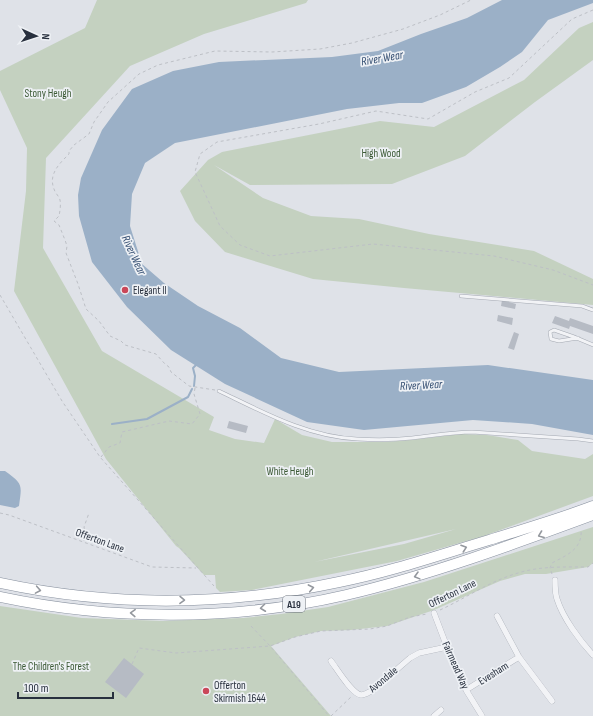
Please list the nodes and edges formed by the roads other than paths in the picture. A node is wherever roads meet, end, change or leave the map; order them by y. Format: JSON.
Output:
{"nodes":[{"id":1,"x":460,"y":296,"type":"dead end"},
{"id":2,"x":593,"y":310,"type":"edge"},
{"id":3,"x":578,"y":338,"type":"junction"},
{"id":4,"x":593,"y":345,"type":"edge"},
{"id":5,"x":219,"y":391,"type":"road end"},
{"id":6,"x":593,"y":441,"type":"edge"},
{"id":7,"x":593,"y":506,"type":"edge"},
{"id":8,"x":593,"y":515,"type":"edge"},
{"id":9,"x":578,"y":520,"type":"junction"},
{"id":10,"x":555,"y":580,"type":"road end"},
{"id":11,"x":0,"y":583,"type":"edge"},
{"id":12,"x":0,"y":596,"type":"edge"},
{"id":13,"x":434,"y":613,"type":"road end"},
{"id":14,"x":497,"y":616,"type":"dead end"},
{"id":15,"x":447,"y":647,"type":"junction"},
{"id":16,"x":593,"y":655,"type":"edge"},
{"id":17,"x":519,"y":657,"type":"junction"},
{"id":18,"x":331,"y":661,"type":"dead end"},
{"id":19,"x":466,"y":690,"type":"junction"},
{"id":20,"x":552,"y":701,"type":"dead end"},
{"id":21,"x":441,"y":710,"type":"dead end"},
{"id":22,"x":434,"y":716,"type":"edge"},
{"id":23,"x":482,"y":716,"type":"edge"}],
"edges":[{"from":1,"to":2,"type":"lane"},
{"from":3,"to":3,"type":"lane"},
{"from":3,"to":4,"type":"lane"},
{"from":5,"to":6,"type":"lane"},
{"from":7,"to":9,"type":"highway","number":"A19"},
{"from":8,"to":9,"type":"highway","number":"A19"},
{"from":11,"to":9,"type":"highway","number":"A19","one_way":true},
{"from":9,"to":12,"type":"highway","number":"A19","one_way":true},
{"from":10,"to":16,"type":"street"},
{"from":13,"to":15,"type":"street","name":"Fairmead Way"},
{"from":14,"to":17,"type":"street","name":"Evesham"},
{"from":15,"to":18,"type":"street","name":"Avondale"},
{"from":15,"to":19,"type":"street","name":"Fairmead Way"},
{"from":17,"to":19,"type":"street","name":"Evesham"},
{"from":17,"to":20,"type":"street","name":"Evesham"},
{"from":19,"to":23,"type":"street","name":"Fairmead Way"},
{"from":21,"to":22,"type":"street"}]}
